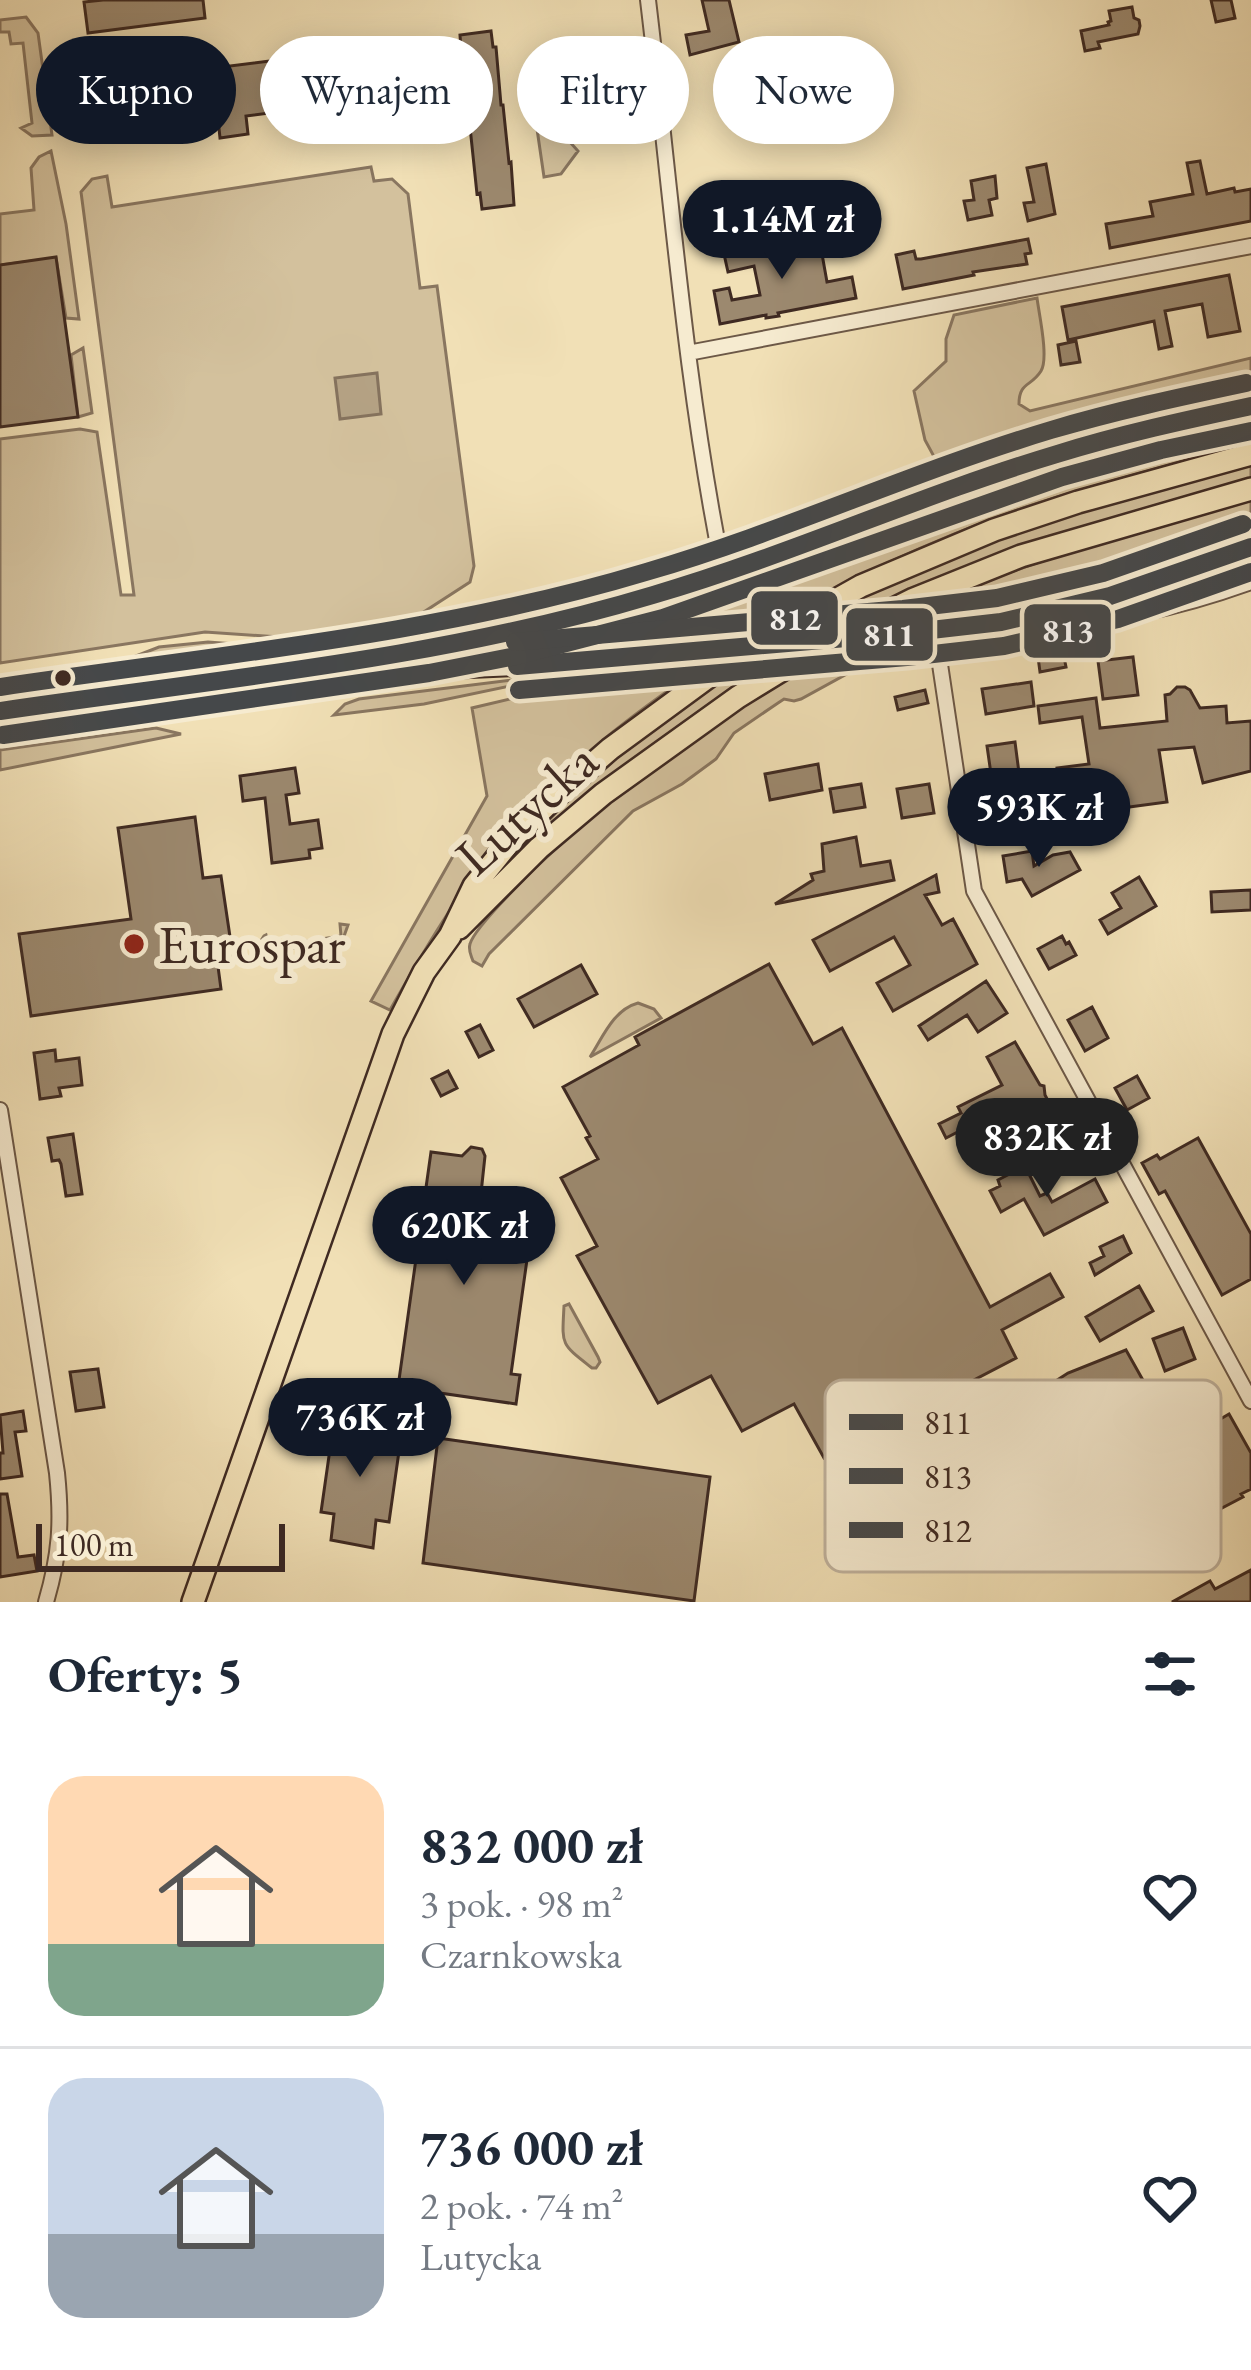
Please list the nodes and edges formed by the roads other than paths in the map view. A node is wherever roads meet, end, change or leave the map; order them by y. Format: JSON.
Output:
{"nodes":[{"id":1,"x":648,"y":0,"type":"edge"},
{"id":2,"x":1251,"y":246,"type":"edge"},
{"id":3,"x":688,"y":353,"type":"junction"},
{"id":4,"x":1251,"y":406,"type":"edge"},
{"id":5,"x":1251,"y":454,"type":"edge"},
{"id":6,"x":1251,"y":489,"type":"edge"},
{"id":7,"x":1251,"y":547,"type":"edge"},
{"id":8,"x":723,"y":572,"type":"junction"},
{"id":9,"x":1251,"y":582,"type":"edge"},
{"id":10,"x":1001,"y":622,"type":"junction"},
{"id":11,"x":935,"y":631,"type":"junction"},
{"id":12,"x":0,"y":710,"type":"edge"},
{"id":13,"x":0,"y":733,"type":"edge"},
{"id":14,"x":450,"y":936,"type":"junction"},
{"id":15,"x":0,"y":1110,"type":"edge"},
{"id":16,"x":1246,"y":1380,"type":"edge"},
{"id":17,"x":1251,"y":1401,"type":"edge"},
{"id":18,"x":46,"y":1602,"type":"edge"},
{"id":19,"x":193,"y":1602,"type":"edge"}],
"edges":[{"from":1,"to":3,"type":"street"},
{"from":2,"to":3,"type":"street"},
{"from":3,"to":8,"type":"street"},
{"from":4,"to":8,"type":"main road"},
{"from":5,"to":14,"type":"main road","name":"Lutycka"},
{"from":6,"to":14,"type":"main road","name":"Lutycka"},
{"from":7,"to":10,"type":"main road"},
{"from":8,"to":12,"type":"main road"},
{"from":9,"to":10,"type":"street"},
{"from":10,"to":11,"type":"main road"},
{"from":11,"to":13,"type":"main road","bridge":true},
{"from":11,"to":16,"type":"street"},
{"from":14,"to":19,"type":"main road","name":"Lutycka"},
{"from":15,"to":18,"type":"street"},
{"from":16,"to":17,"type":"street"}]}
